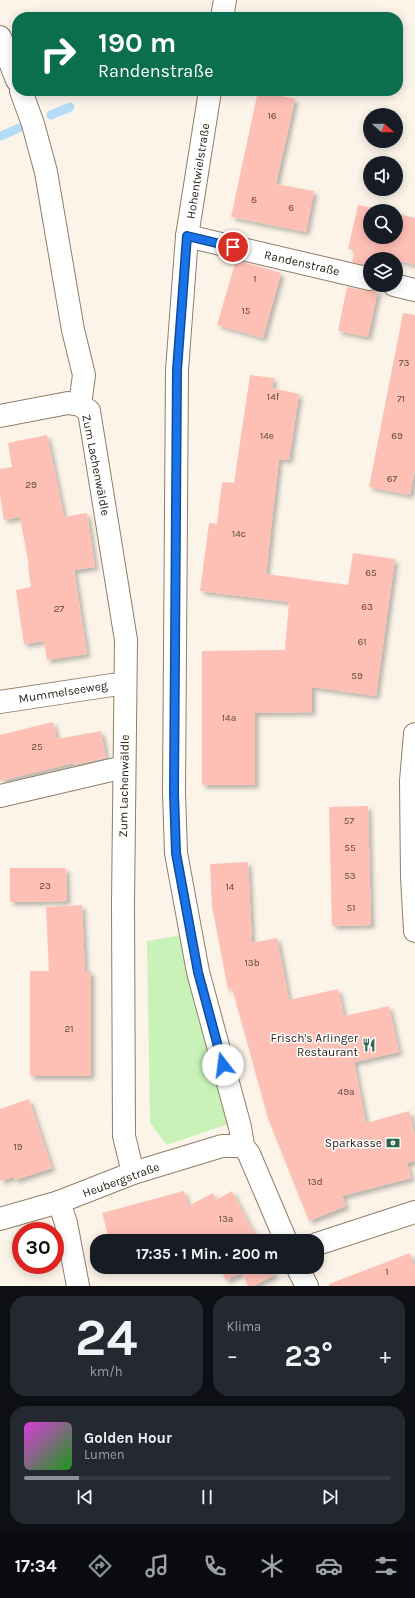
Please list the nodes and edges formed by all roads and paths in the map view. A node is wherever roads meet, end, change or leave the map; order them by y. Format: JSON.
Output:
{"nodes":[{"id":1,"x":225,"y":0,"type":"edge"},
{"id":2,"x":223,"y":12,"type":"edge"},
{"id":3,"x":0,"y":37,"type":"edge"},
{"id":4,"x":12,"y":67,"type":"edge"},
{"id":5,"x":23,"y":96,"type":"edge"},
{"id":6,"x":209,"y":96,"type":"edge"},
{"id":7,"x":187,"y":236,"type":"junction"},
{"id":8,"x":363,"y":277,"type":"edge"},
{"id":9,"x":403,"y":287,"type":"edge"},
{"id":10,"x":415,"y":290,"type":"edge"},
{"id":11,"x":80,"y":405,"type":"junction"},
{"id":12,"x":0,"y":416,"type":"edge"},
{"id":13,"x":126,"y":684,"type":"junction"},
{"id":14,"x":0,"y":702,"type":"edge"},
{"id":15,"x":415,"y":734,"type":"edge"},
{"id":16,"x":124,"y":767,"type":"junction"},
{"id":17,"x":0,"y":796,"type":"edge"},
{"id":18,"x":414,"y":877,"type":"edge"},
{"id":19,"x":415,"y":932,"type":"edge"},
{"id":20,"x":243,"y":1146,"type":"junction"},
{"id":21,"x":133,"y":1173,"type":"junction"},
{"id":22,"x":59,"y":1202,"type":"junction"},
{"id":23,"x":415,"y":1212,"type":"edge"},
{"id":24,"x":0,"y":1218,"type":"edge"},
{"id":25,"x":283,"y":1234,"type":"edge"},
{"id":26,"x":324,"y":1242,"type":"edge"},
{"id":27,"x":300,"y":1274,"type":"edge"},
{"id":28,"x":78,"y":1286,"type":"edge"},
{"id":29,"x":306,"y":1286,"type":"edge"}],
"edges":[{"from":1,"to":2,"type":"street"},
{"from":3,"to":4,"type":"street"},
{"from":5,"to":11,"type":"street","name":"Zum Lachenwäldle"},
{"from":6,"to":7,"type":"street","name":"Hohentwielstraße"},
{"from":7,"to":8,"type":"street","name":"Randenstraße"},
{"from":7,"to":20,"type":"street","name":"Hohentwielstraße"},
{"from":9,"to":10,"type":"street"},
{"from":11,"to":12,"type":"street","name":"Zum Lachenwäldle"},
{"from":11,"to":13,"type":"street","name":"Zum Lachenwäldle"},
{"from":13,"to":14,"type":"street","name":"Mummelseeweg"},
{"from":13,"to":16,"type":"street","name":"Zum Lachenwäldle"},
{"from":15,"to":18,"type":"street"},
{"from":16,"to":17,"type":"street"},
{"from":16,"to":21,"type":"street","name":"Zum Lachenwäldle"},
{"from":18,"to":19,"type":"street"},
{"from":20,"to":21,"type":"street","name":"Heubergstraße"},
{"from":20,"to":25,"type":"street","name":"Hohentwielstraße"},
{"from":21,"to":22,"type":"street","name":"Heubergstraße"},
{"from":22,"to":24,"type":"street","name":"Heubergstraße"},
{"from":22,"to":28,"type":"street"},
{"from":23,"to":26,"type":"street"},
{"from":27,"to":29,"type":"street"}]}
